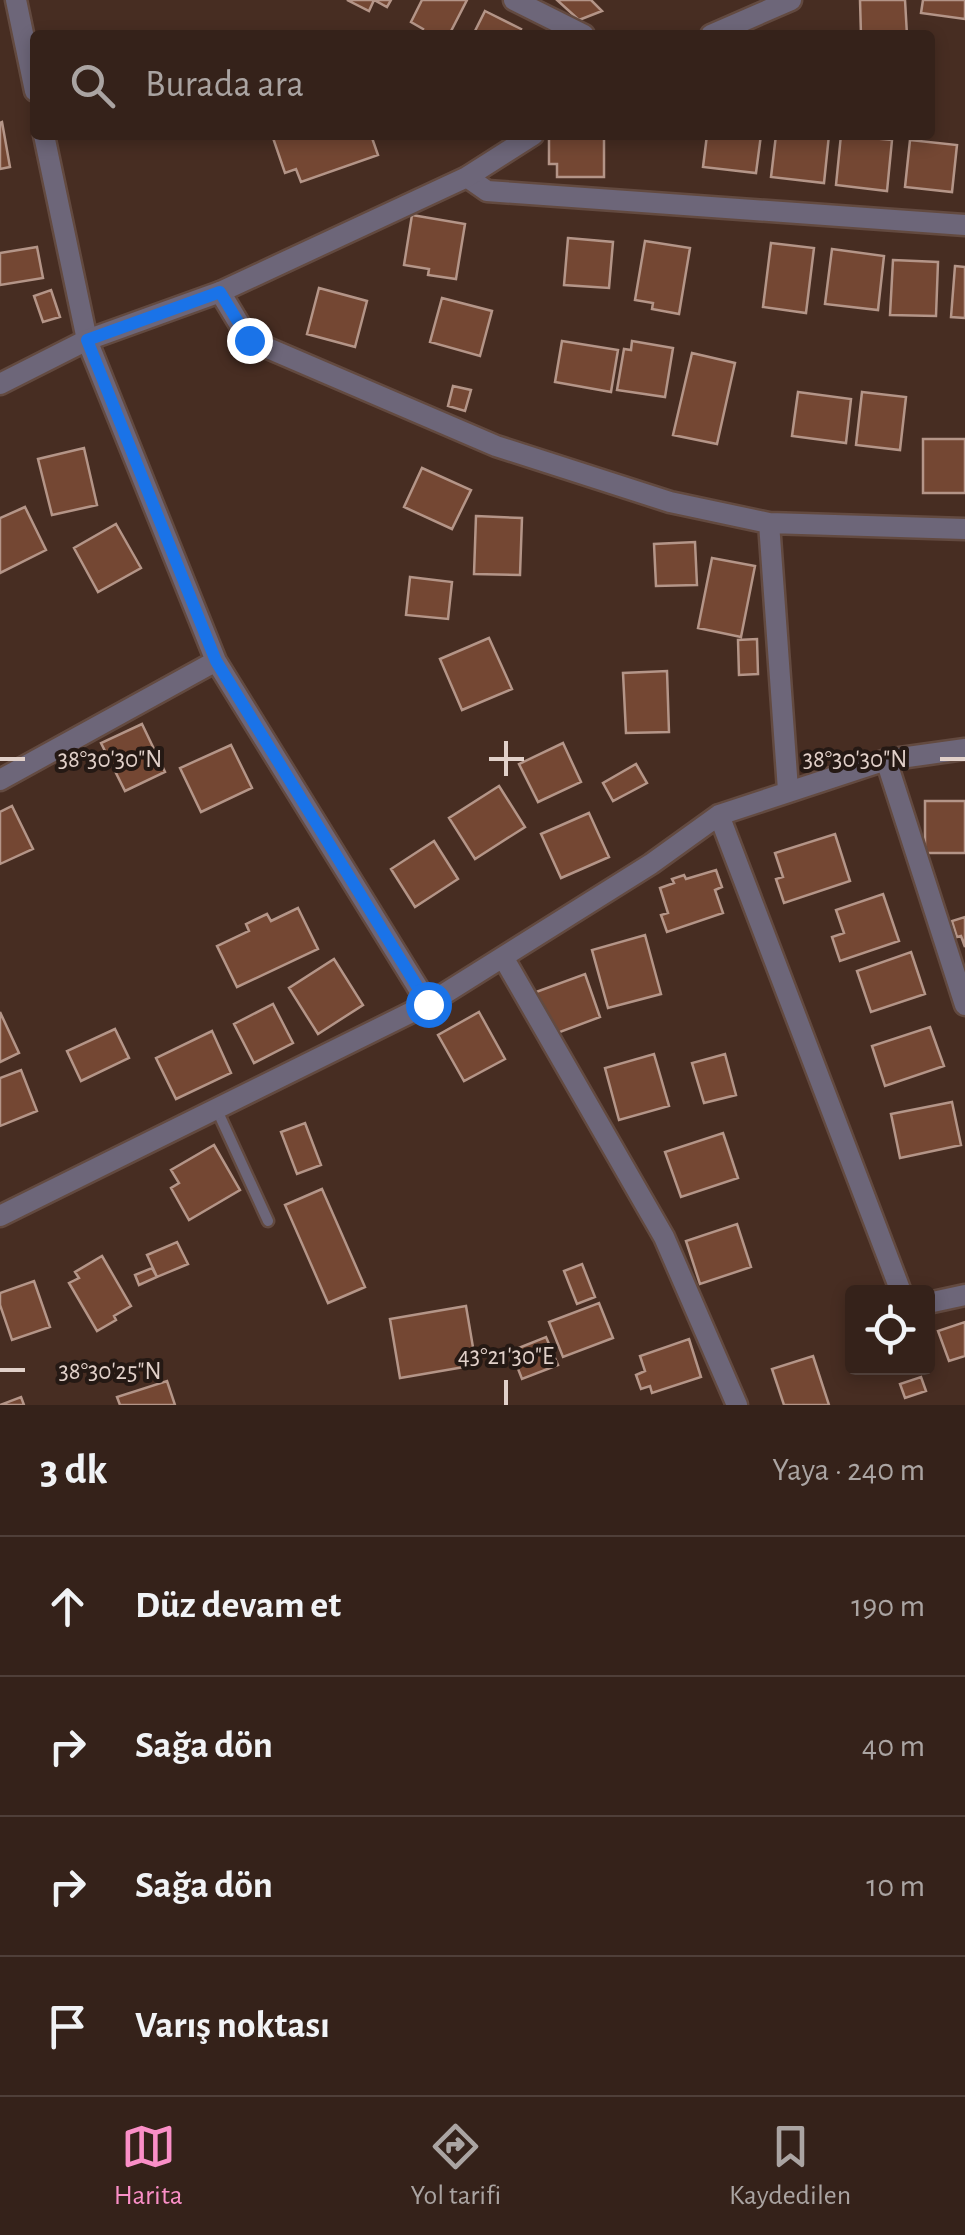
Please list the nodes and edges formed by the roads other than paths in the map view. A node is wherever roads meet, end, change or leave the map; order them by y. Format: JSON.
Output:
{"nodes":[{"id":1,"x":16,"y":0,"type":"edge"},
{"id":2,"x":514,"y":0,"type":"edge"},
{"id":3,"x":792,"y":0,"type":"edge"},
{"id":4,"x":574,"y":30,"type":"edge"},
{"id":5,"x":723,"y":30,"type":"edge"},
{"id":6,"x":30,"y":67,"type":"edge"},
{"id":7,"x":45,"y":140,"type":"edge"},
{"id":8,"x":525,"y":140,"type":"edge"},
{"id":9,"x":467,"y":178,"type":"junction"},
{"id":10,"x":965,"y":225,"type":"edge"},
{"id":11,"x":220,"y":292,"type":"junction"},
{"id":12,"x":87,"y":340,"type":"junction"},
{"id":13,"x":0,"y":384,"type":"edge"},
{"id":14,"x":768,"y":523,"type":"junction"},
{"id":15,"x":965,"y":528,"type":"edge"},
{"id":16,"x":216,"y":661,"type":"junction"},
{"id":17,"x":965,"y":749,"type":"edge"},
{"id":18,"x":886,"y":760,"type":"junction"},
{"id":19,"x":0,"y":780,"type":"edge"},
{"id":20,"x":788,"y":790,"type":"junction"},
{"id":21,"x":719,"y":815,"type":"junction"},
{"id":22,"x":503,"y":957,"type":"junction"},
{"id":23,"x":428,"y":1004,"type":"junction"},
{"id":24,"x":965,"y":1005,"type":"edge"},
{"id":25,"x":216,"y":1110,"type":"junction"},
{"id":26,"x":0,"y":1216,"type":"edge"},
{"id":27,"x":268,"y":1220,"type":"dead end"},
{"id":28,"x":898,"y":1285,"type":"edge"},
{"id":29,"x":965,"y":1295,"type":"edge"},
{"id":30,"x":935,"y":1301,"type":"edge"},
{"id":31,"x":737,"y":1405,"type":"edge"}],
"edges":[{"from":1,"to":6,"type":"street"},
{"from":2,"to":4,"type":"street"},
{"from":3,"to":5,"type":"street"},
{"from":7,"to":12,"type":"street"},
{"from":8,"to":9,"type":"street"},
{"from":9,"to":10,"type":"street"},
{"from":9,"to":11,"type":"street"},
{"from":11,"to":12,"type":"street"},
{"from":11,"to":14,"type":"street"},
{"from":12,"to":13,"type":"street"},
{"from":12,"to":16,"type":"street"},
{"from":14,"to":15,"type":"street"},
{"from":14,"to":20,"type":"street"},
{"from":16,"to":19,"type":"street"},
{"from":16,"to":23,"type":"street"},
{"from":17,"to":18,"type":"street"},
{"from":18,"to":20,"type":"street"},
{"from":18,"to":24,"type":"street"},
{"from":20,"to":21,"type":"street"},
{"from":21,"to":22,"type":"street"},
{"from":21,"to":28,"type":"street"},
{"from":22,"to":23,"type":"street"},
{"from":22,"to":31,"type":"street"},
{"from":23,"to":25,"type":"street"},
{"from":25,"to":26,"type":"street"},
{"from":25,"to":27,"type":"lane"},
{"from":29,"to":30,"type":"street"}]}
